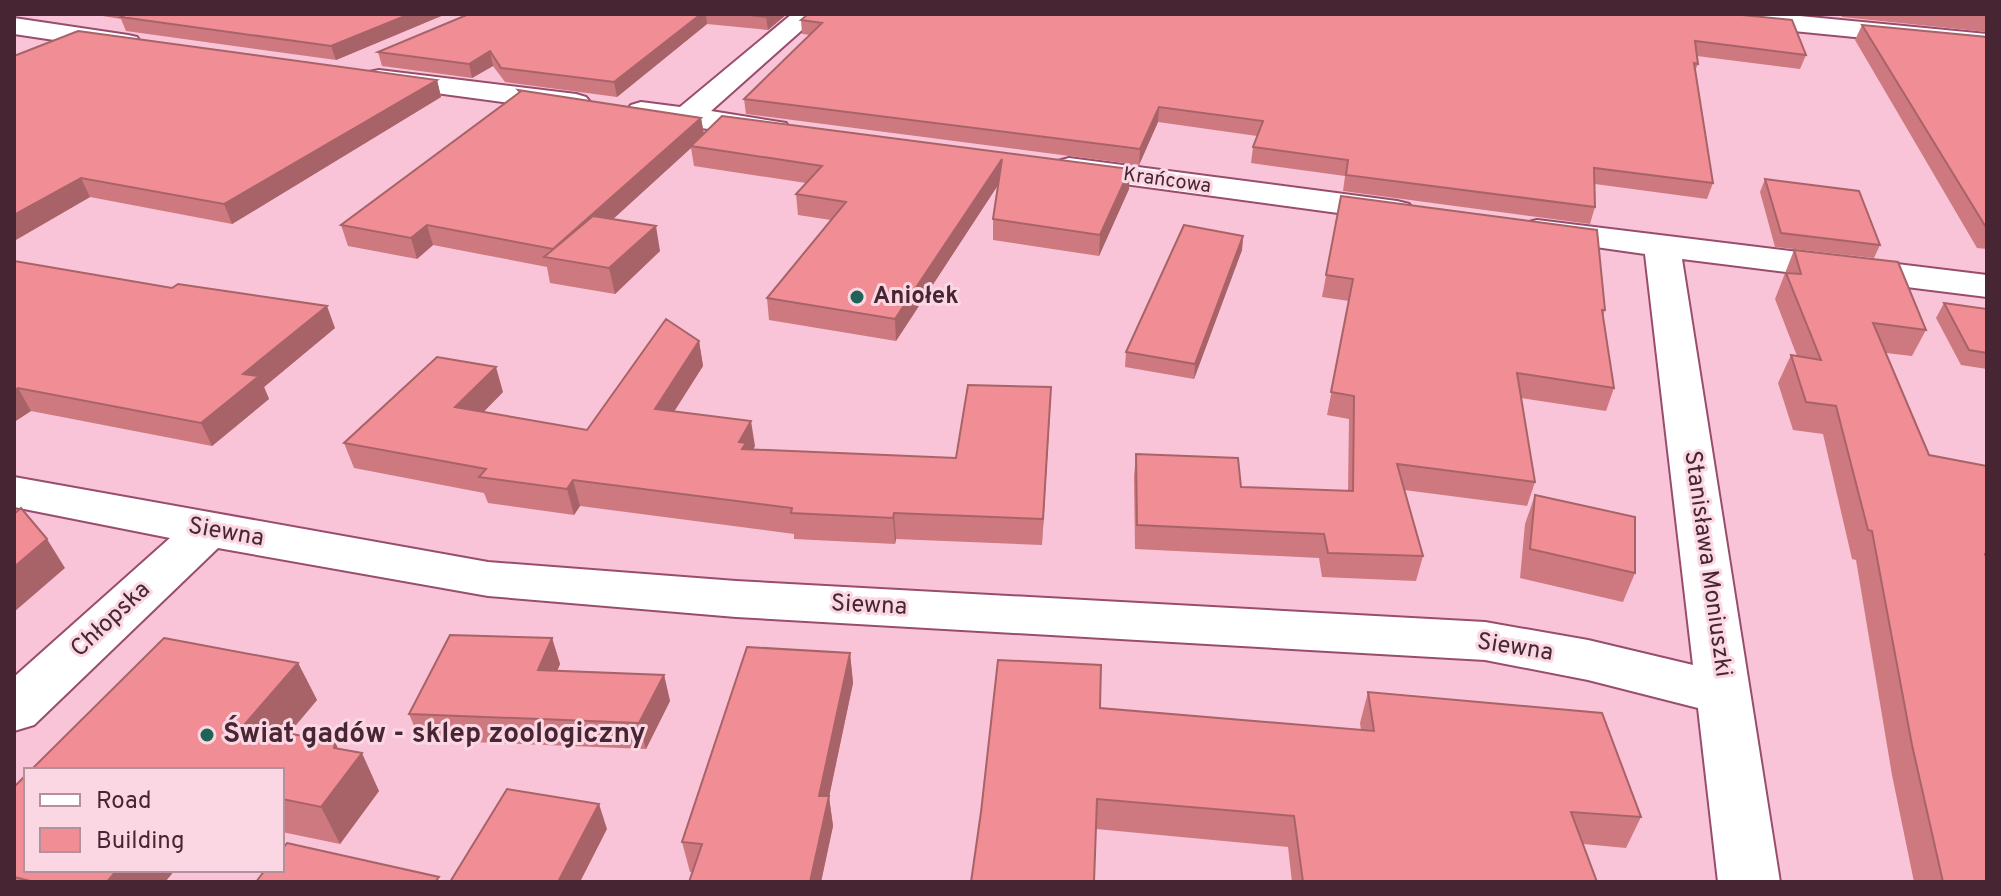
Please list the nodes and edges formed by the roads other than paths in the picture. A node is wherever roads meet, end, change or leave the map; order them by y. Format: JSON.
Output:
{"nodes":[{"id":1,"x":807,"y":14,"type":"edge"},
{"id":2,"x":1701,"y":14,"type":"edge"},
{"id":3,"x":14,"y":26,"type":"edge"},
{"id":4,"x":1987,"y":42,"type":"edge"},
{"id":5,"x":150,"y":46,"type":"edge"},
{"id":6,"x":389,"y":51,"type":"edge"},
{"id":7,"x":687,"y":117,"type":"junction"},
{"id":8,"x":798,"y":132,"type":"edge"},
{"id":9,"x":1035,"y":163,"type":"edge"},
{"id":10,"x":1427,"y":215,"type":"edge"},
{"id":11,"x":1505,"y":226,"type":"edge"},
{"id":12,"x":1662,"y":247,"type":"junction"},
{"id":13,"x":1987,"y":286,"type":"edge"},
{"id":14,"x":14,"y":492,"type":"edge"},
{"id":15,"x":208,"y":530,"type":"junction"},
{"id":16,"x":1725,"y":694,"type":"junction"},
{"id":17,"x":14,"y":710,"type":"edge"},
{"id":18,"x":1749,"y":882,"type":"edge"}],
"edges":[{"from":1,"to":7,"type":"street"},
{"from":2,"to":4,"type":"street"},
{"from":3,"to":5,"type":"street"},
{"from":6,"to":7,"type":"street"},
{"from":7,"to":8,"type":"street"},
{"from":9,"to":10,"type":"street","name":"Krańcowa"},
{"from":11,"to":12,"type":"street"},
{"from":12,"to":13,"type":"street"},
{"from":12,"to":16,"type":"street","name":"Stanisława Moniuszki"},
{"from":14,"to":15,"type":"street","name":"Siewna"},
{"from":15,"to":16,"type":"street","name":"Siewna"},
{"from":15,"to":17,"type":"street","name":"Chłopska"},
{"from":16,"to":18,"type":"street","name":"Stanisława Moniuszki"}]}
